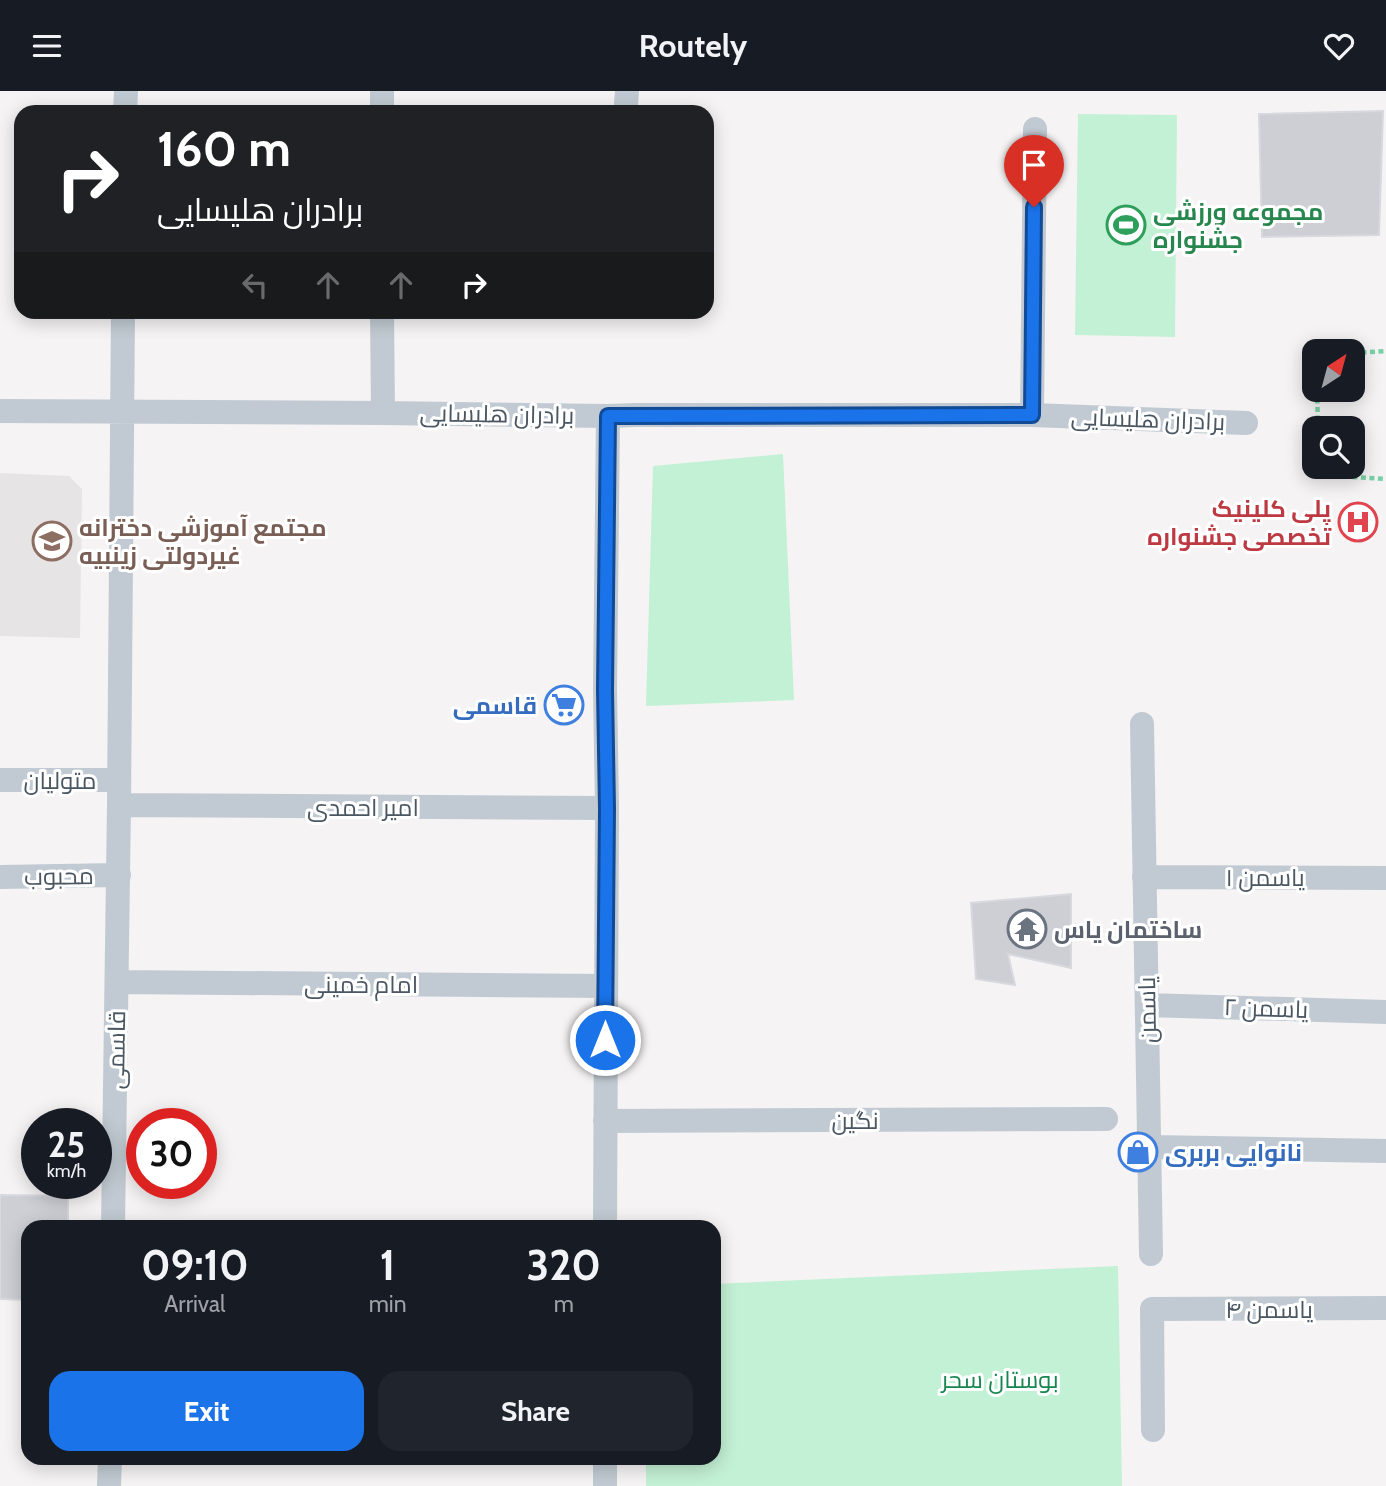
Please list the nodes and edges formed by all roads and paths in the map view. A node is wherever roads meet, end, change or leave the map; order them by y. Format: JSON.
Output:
{"nodes":[{"id":1,"x":1035,"y":129,"type":"dead end"},
{"id":2,"x":123,"y":319,"type":"edge"},
{"id":3,"x":383,"y":319,"type":"edge"},
{"id":4,"x":1386,"y":351,"type":"edge"},
{"id":5,"x":1365,"y":352,"type":"edge"},
{"id":6,"x":0,"y":411,"type":"edge"},
{"id":7,"x":122,"y":411,"type":"junction"},
{"id":8,"x":383,"y":413,"type":"junction"},
{"id":9,"x":1032,"y":415,"type":"junction"},
{"id":10,"x":608,"y":416,"type":"junction"},
{"id":11,"x":1246,"y":423,"type":"dead end"},
{"id":12,"x":1365,"y":478,"type":"edge"},
{"id":13,"x":1386,"y":479,"type":"edge"},
{"id":14,"x":1142,"y":724,"type":"dead end"},
{"id":15,"x":0,"y":780,"type":"edge"},
{"id":16,"x":119,"y":793,"type":"junction"},
{"id":17,"x":607,"y":809,"type":"junction"},
{"id":18,"x":118,"y":876,"type":"junction"},
{"id":19,"x":0,"y":877,"type":"edge"},
{"id":20,"x":1144,"y":877,"type":"junction"},
{"id":21,"x":1386,"y":877,"type":"edge"},
{"id":22,"x":117,"y":982,"type":"junction"},
{"id":23,"x":606,"y":986,"type":"junction"},
{"id":24,"x":1147,"y":1005,"type":"junction"},
{"id":25,"x":1386,"y":1012,"type":"edge"},
{"id":26,"x":1106,"y":1119,"type":"dead end"},
{"id":27,"x":605,"y":1121,"type":"junction"},
{"id":28,"x":1150,"y":1147,"type":"junction"},
{"id":29,"x":1386,"y":1151,"type":"edge"},
{"id":30,"x":113,"y":1220,"type":"edge"},
{"id":31,"x":605,"y":1220,"type":"edge"},
{"id":32,"x":1151,"y":1254,"type":"dead end"},
{"id":33,"x":1386,"y":1308,"type":"edge"},
{"id":34,"x":1153,"y":1430,"type":"dead end"},
{"id":35,"x":110,"y":1465,"type":"edge"},
{"id":36,"x":605,"y":1465,"type":"edge"},
{"id":37,"x":109,"y":1486,"type":"edge"},
{"id":38,"x":605,"y":1486,"type":"edge"}],
"edges":[{"from":1,"to":9,"type":"street"},
{"from":2,"to":7,"type":"street","name":"قاسمی"},
{"from":3,"to":8,"type":"street"},
{"from":4,"to":5,"type":"path"},
{"from":6,"to":7,"type":"street","name":"برادران هلیسایی"},
{"from":7,"to":8,"type":"street","name":"برادران هلیسایی"},
{"from":7,"to":16,"type":"street","name":"قاسمی"},
{"from":8,"to":10,"type":"street","name":"برادران هلیسایی"},
{"from":9,"to":10,"type":"street","name":"برادران هلیسایی"},
{"from":9,"to":11,"type":"street","name":"برادران هلیسایی"},
{"from":10,"to":17,"type":"street"},
{"from":12,"to":13,"type":"path"},
{"from":14,"to":20,"type":"street","name":"یاسمن"},
{"from":15,"to":16,"type":"street","name":"متولیان"},
{"from":16,"to":17,"type":"street","name":"امیر احمدی"},
{"from":16,"to":18,"type":"street","name":"قاسمی"},
{"from":17,"to":23,"type":"street"},
{"from":18,"to":19,"type":"street","name":"محبوب"},
{"from":18,"to":22,"type":"street","name":"قاسمی"},
{"from":20,"to":21,"type":"street","name":"یاسمن ۱"},
{"from":20,"to":24,"type":"street","name":"یاسمن"},
{"from":22,"to":23,"type":"street","name":"امام خمینی"},
{"from":22,"to":30,"type":"street","name":"قاسمی"},
{"from":23,"to":27,"type":"street"},
{"from":24,"to":25,"type":"street","name":"یاسمن ۲"},
{"from":24,"to":28,"type":"street","name":"یاسمن"},
{"from":26,"to":27,"type":"street","name":"نگین"},
{"from":27,"to":31,"type":"street"},
{"from":28,"to":29,"type":"street"},
{"from":28,"to":32,"type":"street","name":"یاسمن"},
{"from":33,"to":34,"type":"street","name":"یاسمن ۴"},
{"from":35,"to":37,"type":"street"},
{"from":36,"to":38,"type":"street"}]}
